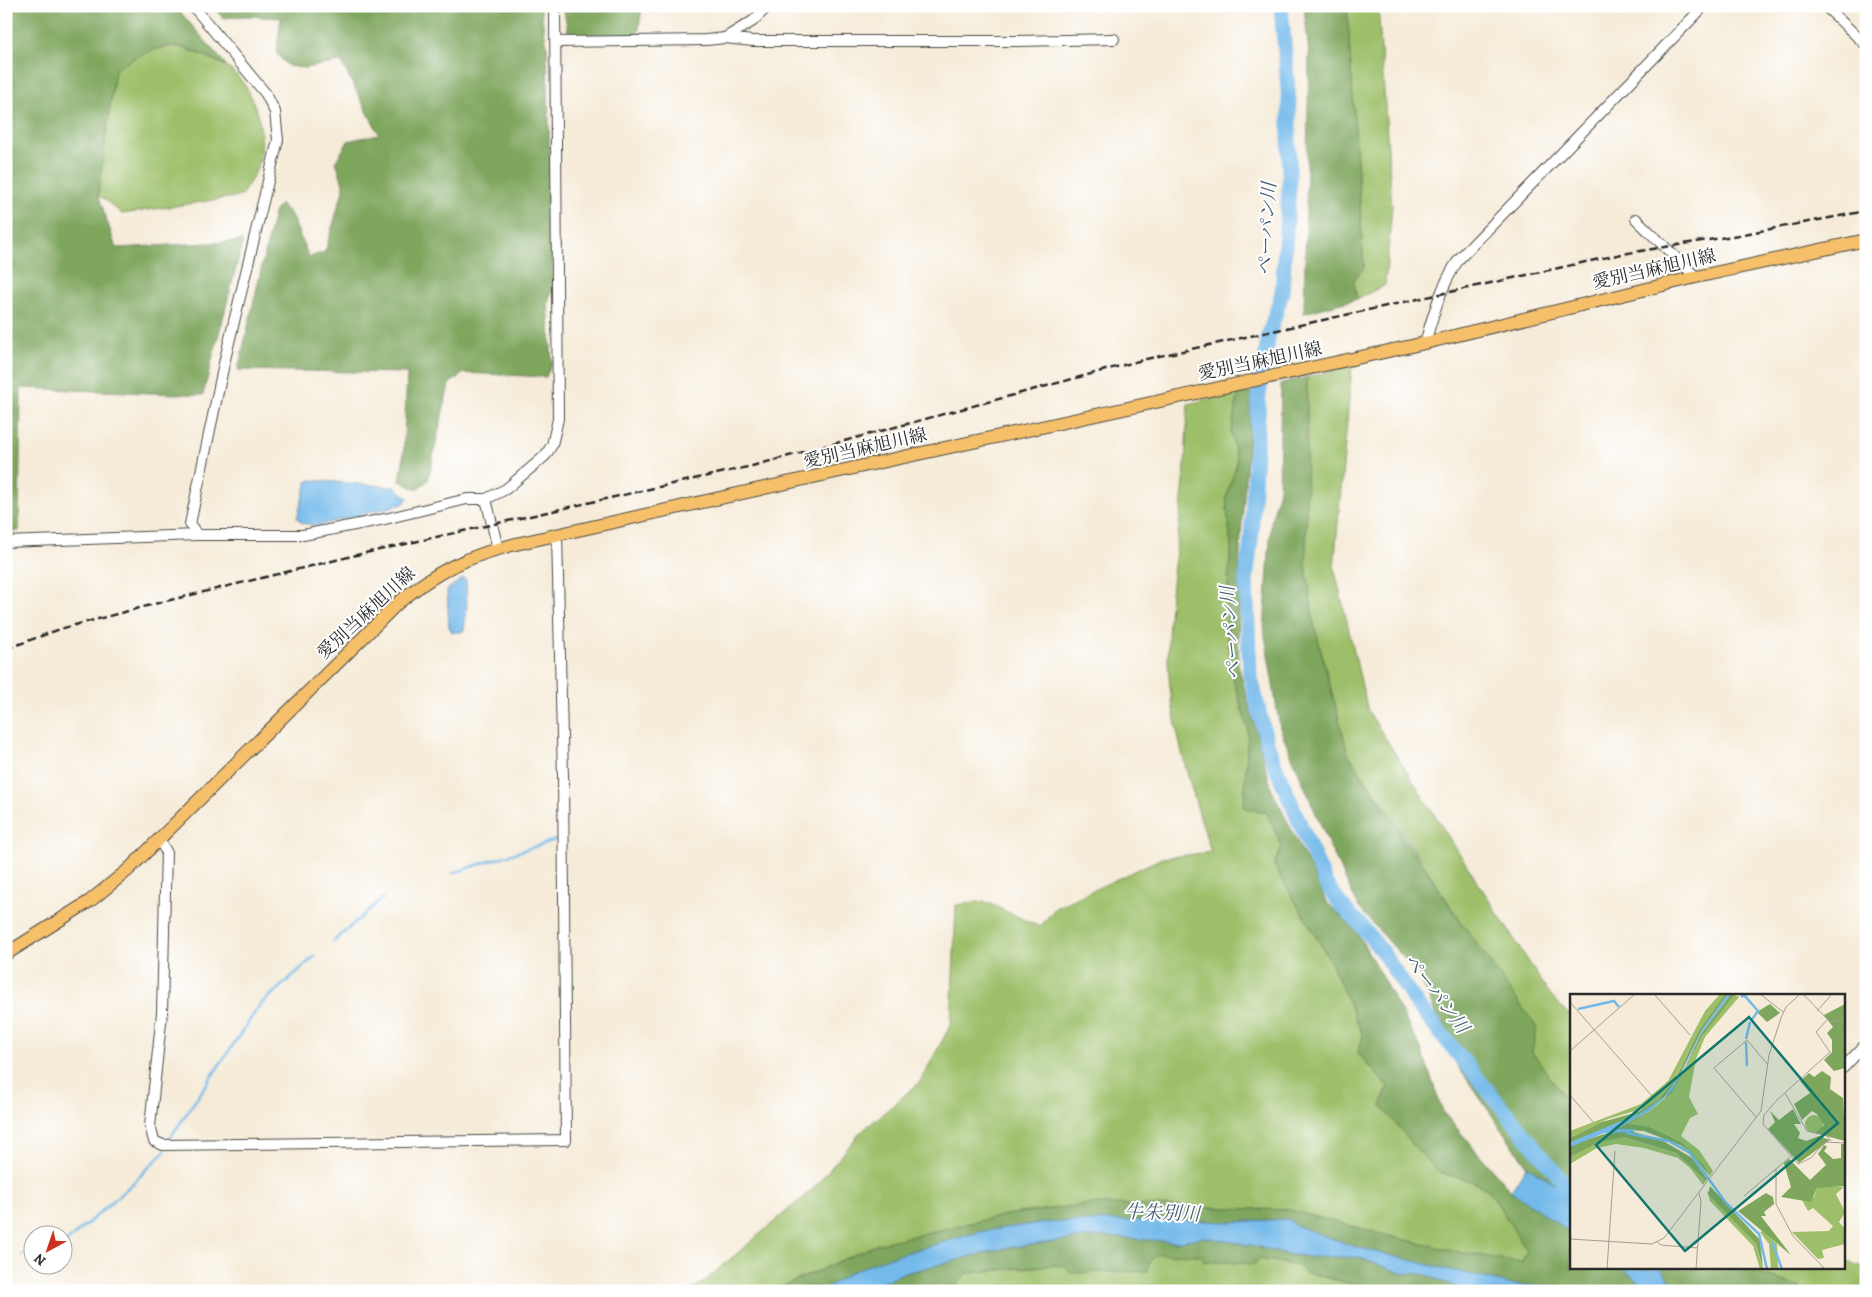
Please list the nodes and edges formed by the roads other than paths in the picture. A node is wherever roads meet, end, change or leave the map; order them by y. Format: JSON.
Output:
{"nodes":[{"id":1,"x":192,"y":6,"type":"edge"},
{"id":2,"x":555,"y":6,"type":"edge"},
{"id":3,"x":768,"y":6,"type":"edge"},
{"id":4,"x":1704,"y":6,"type":"edge"},
{"id":5,"x":1826,"y":6,"type":"edge"},
{"id":6,"x":725,"y":38,"type":"junction"},
{"id":7,"x":1114,"y":39,"type":"dead end"},
{"id":8,"x":556,"y":42,"type":"junction"},
{"id":9,"x":1866,"y":45,"type":"edge"},
{"id":10,"x":1636,"y":220,"type":"dead end"},
{"id":11,"x":1866,"y":240,"type":"edge"},
{"id":12,"x":1696,"y":277,"type":"junction"},
{"id":13,"x":1425,"y":343,"type":"junction"},
{"id":14,"x":486,"y":500,"type":"junction"},
{"id":15,"x":197,"y":535,"type":"junction"},
{"id":16,"x":557,"y":536,"type":"junction"},
{"id":17,"x":6,"y":542,"type":"edge"},
{"id":18,"x":498,"y":549,"type":"junction"},
{"id":19,"x":159,"y":840,"type":"junction"},
{"id":20,"x":6,"y":954,"type":"edge"},
{"id":21,"x":1866,"y":1044,"type":"edge"},
{"id":22,"x":1844,"y":1067,"type":"edge"}],
"edges":[{"from":1,"to":15,"type":"street"},
{"from":2,"to":8,"type":"street"},
{"from":3,"to":6,"type":"street"},
{"from":4,"to":13,"type":"street"},
{"from":5,"to":9,"type":"street"},
{"from":6,"to":7,"type":"street"},
{"from":6,"to":8,"type":"street"},
{"from":8,"to":14,"type":"street"},
{"from":10,"to":12,"type":"street"},
{"from":11,"to":12,"type":"main road","name":"愛別当麻旭川線"},
{"from":12,"to":13,"type":"main road","name":"愛別当麻旭川線"},
{"from":13,"to":16,"type":"main road","name":"愛別当麻旭川線"},
{"from":14,"to":15,"type":"street"},
{"from":14,"to":18,"type":"street"},
{"from":15,"to":17,"type":"street"},
{"from":16,"to":18,"type":"main road","name":"愛別当麻旭川線"},
{"from":16,"to":19,"type":"street"},
{"from":18,"to":19,"type":"main road","name":"愛別当麻旭川線"},
{"from":19,"to":20,"type":"main road","name":"愛別当麻旭川線"},
{"from":21,"to":22,"type":"street"}]}
